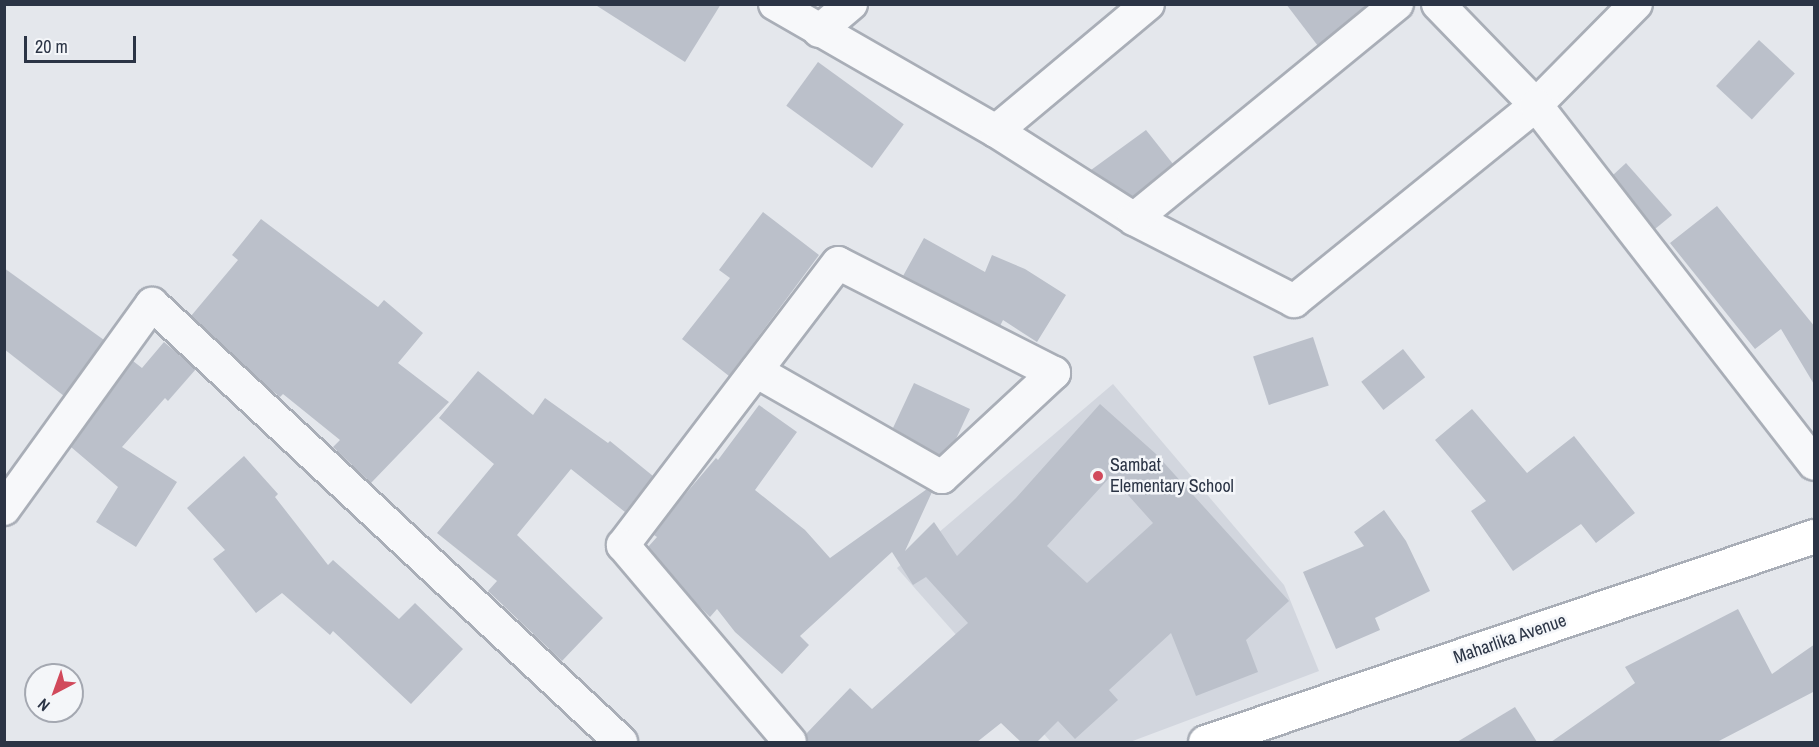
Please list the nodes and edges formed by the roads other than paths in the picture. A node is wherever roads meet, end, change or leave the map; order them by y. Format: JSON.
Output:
{"nodes":[{"id":1,"x":775,"y":4,"type":"edge"},
{"id":2,"x":851,"y":4,"type":"edge"},
{"id":3,"x":1148,"y":4,"type":"edge"},
{"id":4,"x":1396,"y":4,"type":"edge"},
{"id":5,"x":1438,"y":4,"type":"edge"},
{"id":6,"x":1636,"y":4,"type":"edge"},
{"id":7,"x":819,"y":31,"type":"junction"},
{"id":8,"x":1536,"y":105,"type":"junction"},
{"id":9,"x":996,"y":131,"type":"junction"},
{"id":10,"x":1134,"y":219,"type":"junction"},
{"id":11,"x":756,"y":371,"type":"junction"},
{"id":12,"x":1815,"y":464,"type":"edge"},
{"id":13,"x":4,"y":509,"type":"edge"},
{"id":14,"x":1815,"y":536,"type":"edge"},
{"id":15,"x":621,"y":742,"type":"edge"},
{"id":16,"x":790,"y":742,"type":"edge"},
{"id":17,"x":1205,"y":742,"type":"edge"}],
"edges":[{"from":1,"to":7,"type":"street"},
{"from":2,"to":7,"type":"street"},
{"from":3,"to":9,"type":"street"},
{"from":4,"to":10,"type":"street"},
{"from":5,"to":8,"type":"street"},
{"from":6,"to":8,"type":"street"},
{"from":7,"to":9,"type":"street"},
{"from":8,"to":10,"type":"street"},
{"from":8,"to":12,"type":"street"},
{"from":9,"to":10,"type":"street"},
{"from":11,"to":11,"type":"street"},
{"from":11,"to":16,"type":"street"},
{"from":13,"to":15,"type":"street"},
{"from":14,"to":17,"type":"main road","name":"Maharlika Avenue"}]}
